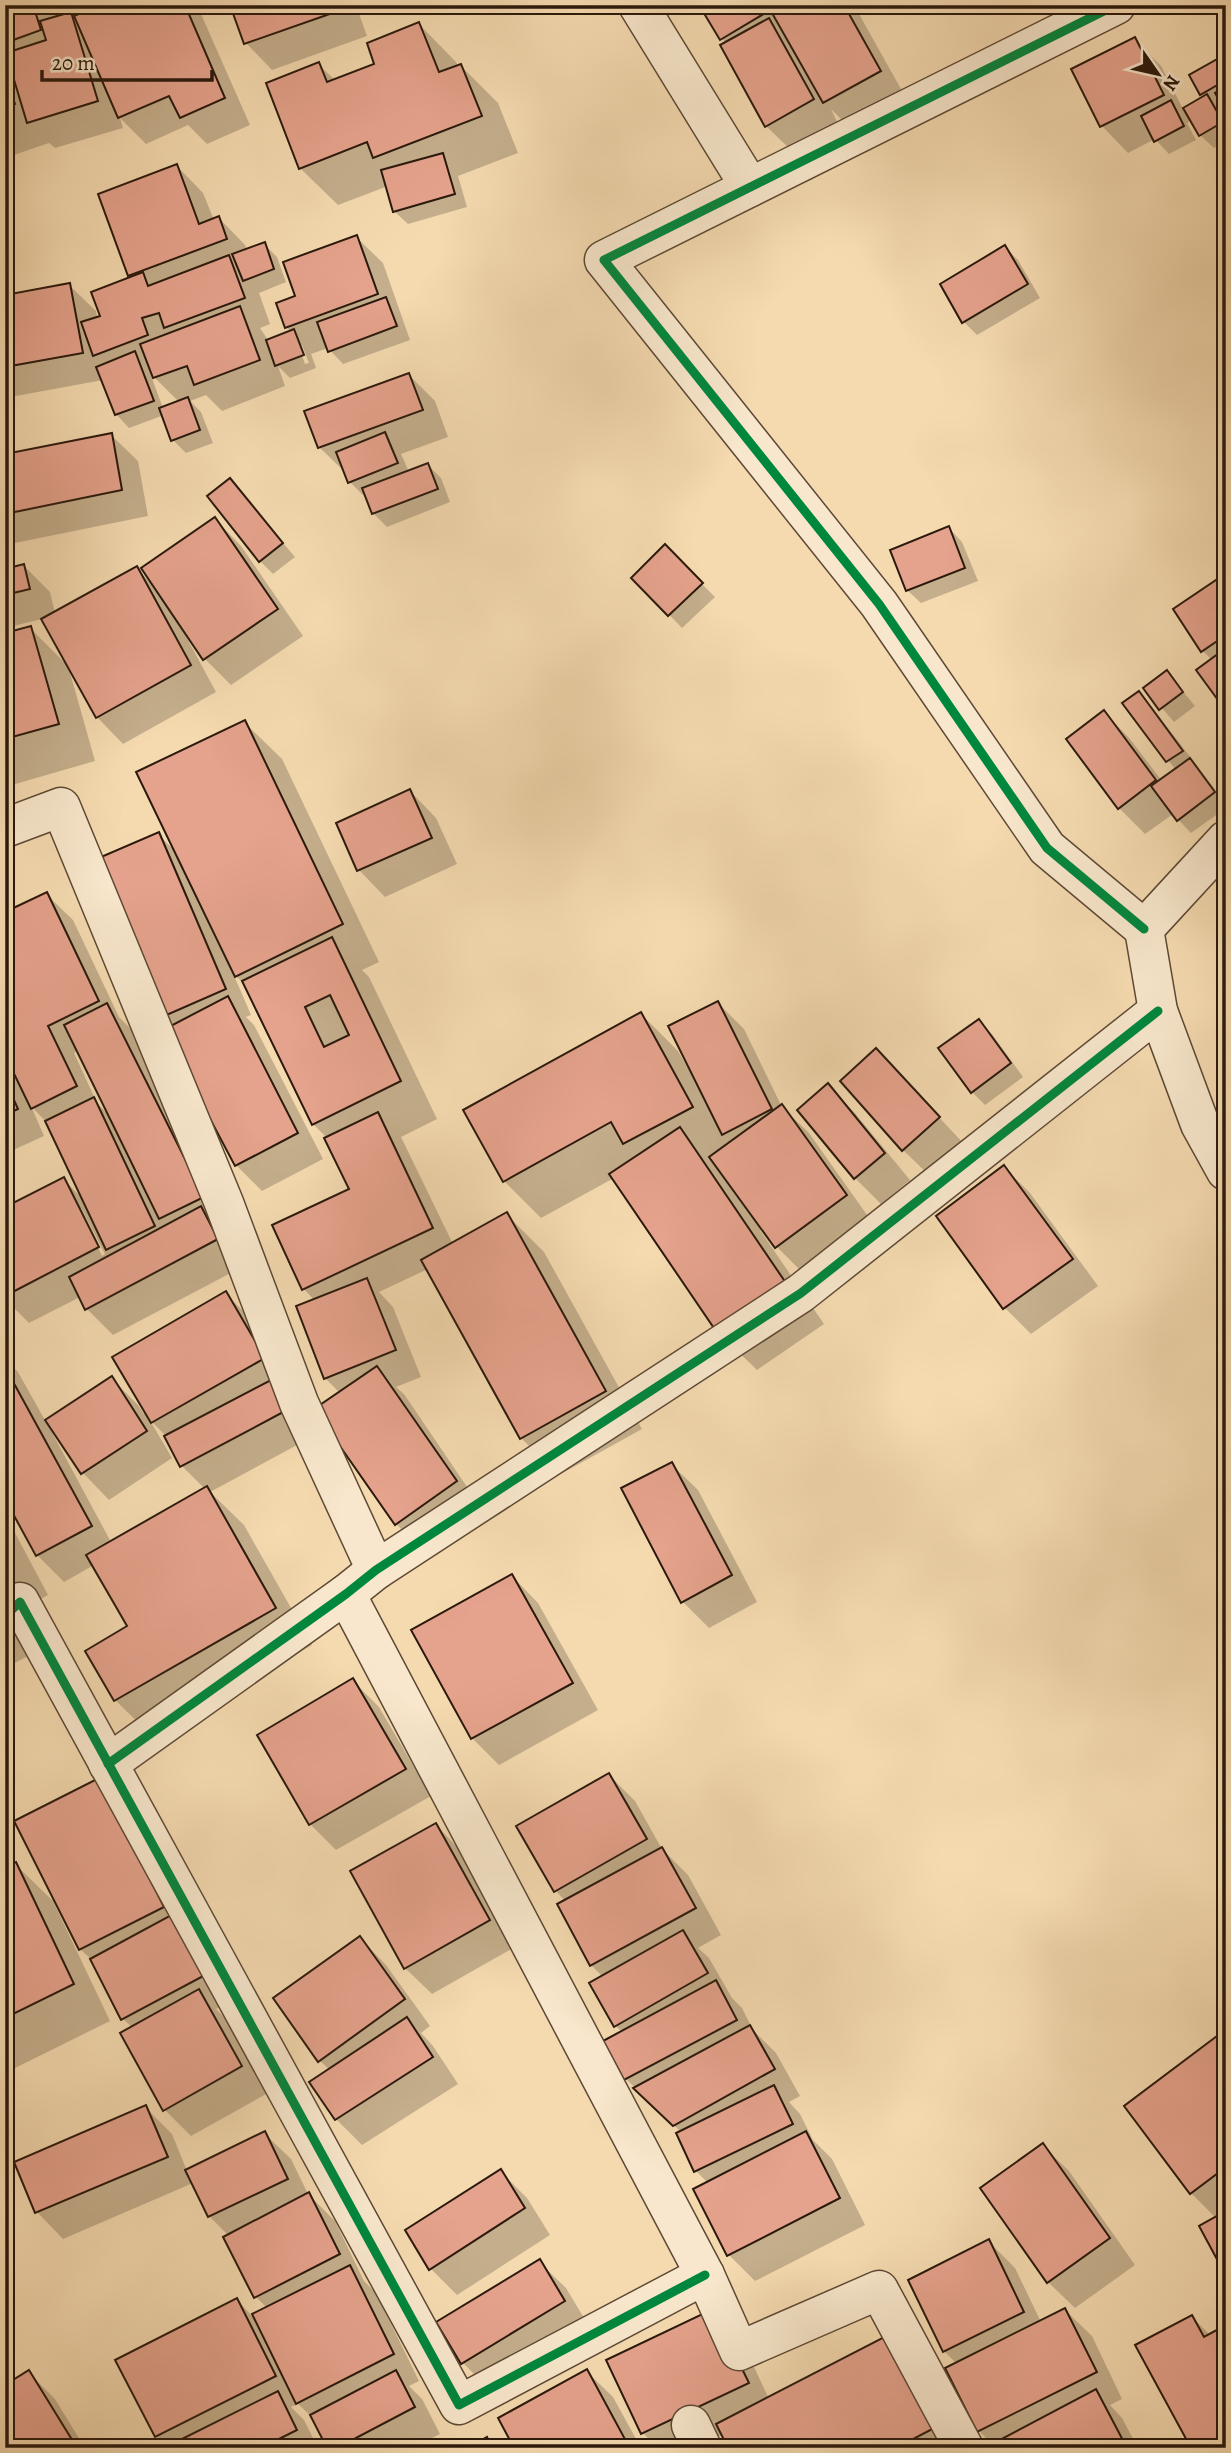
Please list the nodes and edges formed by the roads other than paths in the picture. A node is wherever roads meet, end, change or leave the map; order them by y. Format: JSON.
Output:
{"nodes":[{"id":1,"x":638,"y":5,"type":"edge"},
{"id":2,"x":1116,"y":5,"type":"edge"},
{"id":3,"x":750,"y":187,"type":"junction"},
{"id":4,"x":5,"y":828,"type":"edge"},
{"id":5,"x":1226,"y":840,"type":"edge"},
{"id":6,"x":1144,"y":929,"type":"junction"},
{"id":7,"x":1158,"y":1011,"type":"junction"},
{"id":8,"x":1226,"y":1171,"type":"edge"},
{"id":9,"x":376,"y":1570,"type":"junction"},
{"id":10,"x":346,"y":1594,"type":"junction"},
{"id":11,"x":5,"y":1616,"type":"edge"},
{"id":12,"x":108,"y":1764,"type":"junction"},
{"id":13,"x":705,"y":2275,"type":"junction"},
{"id":14,"x":964,"y":2448,"type":"edge"}],
"edges":[{"from":1,"to":3,"type":"street"},
{"from":2,"to":3,"type":"street"},
{"from":3,"to":6,"type":"street"},
{"from":4,"to":9,"type":"street"},
{"from":5,"to":6,"type":"street"},
{"from":6,"to":7,"type":"street"},
{"from":7,"to":8,"type":"street"},
{"from":7,"to":9,"type":"street"},
{"from":9,"to":10,"type":"street"},
{"from":10,"to":12,"type":"street"},
{"from":10,"to":13,"type":"street"},
{"from":11,"to":12,"type":"street"},
{"from":12,"to":13,"type":"street"},
{"from":13,"to":14,"type":"street"}]}
